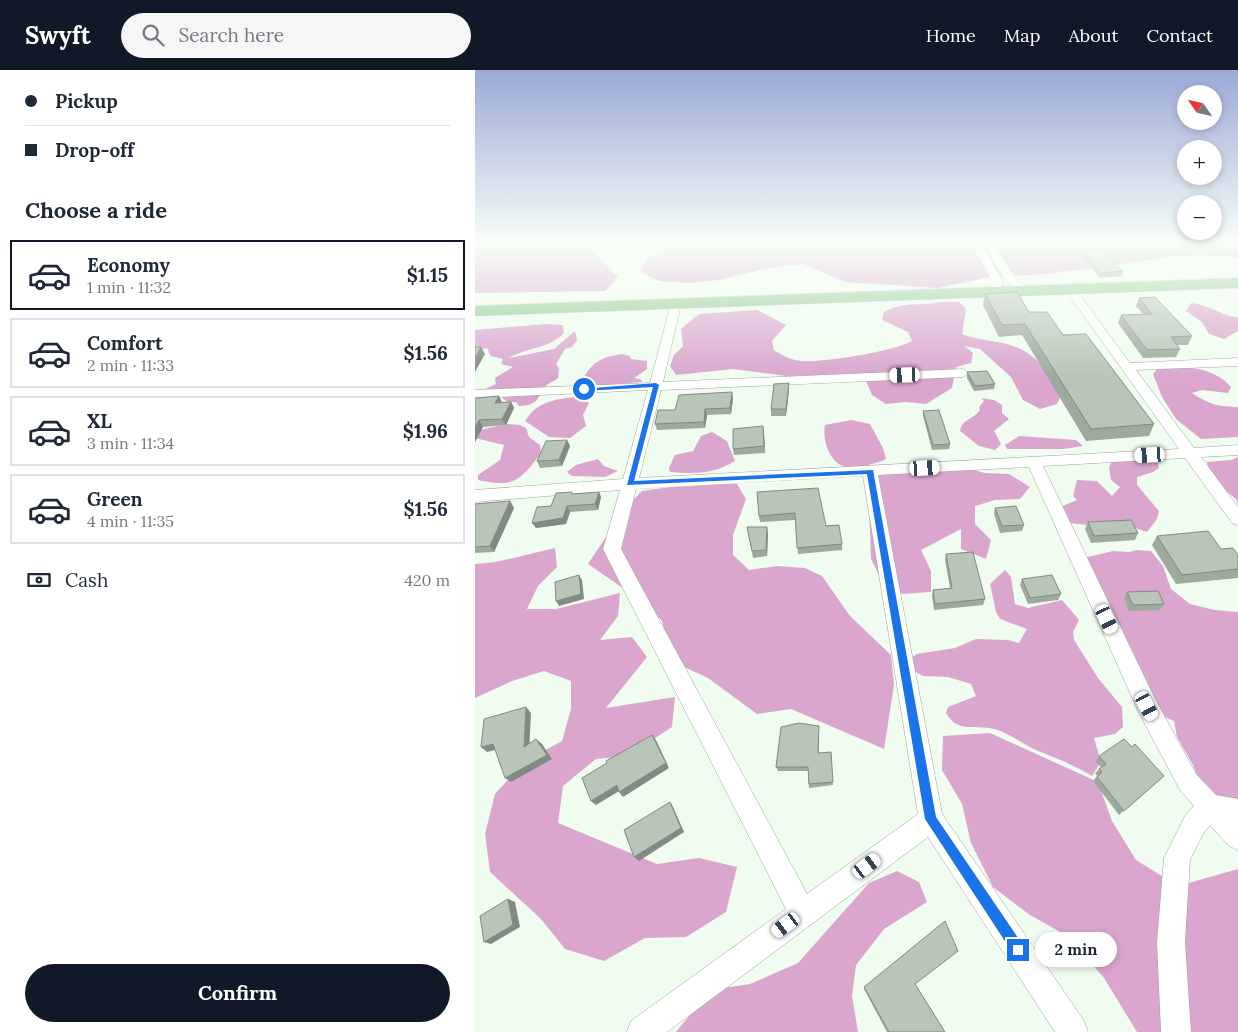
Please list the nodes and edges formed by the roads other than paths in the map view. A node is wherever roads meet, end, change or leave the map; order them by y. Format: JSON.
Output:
{"nodes":[{"id":1,"x":996,"y":288,"type":"edge"},
{"id":2,"x":1023,"y":288,"type":"edge"},
{"id":3,"x":1069,"y":288,"type":"junction"},
{"id":4,"x":1073,"y":288,"type":"edge"},
{"id":5,"x":1026,"y":290,"type":"junction"},
{"id":6,"x":991,"y":291,"type":"junction"},
{"id":7,"x":675,"y":304,"type":"junction"},
{"id":8,"x":475,"y":311,"type":"edge"},
{"id":9,"x":1238,"y":362,"type":"edge"},
{"id":10,"x":1126,"y":367,"type":"junction"},
{"id":11,"x":963,"y":372,"type":"dead end"},
{"id":12,"x":656,"y":385,"type":"junction"},
{"id":13,"x":475,"y":394,"type":"edge"},
{"id":14,"x":1238,"y":450,"type":"edge"},
{"id":15,"x":1189,"y":453,"type":"junction"},
{"id":16,"x":1034,"y":462,"type":"junction"},
{"id":17,"x":870,"y":471,"type":"junction"},
{"id":18,"x":630,"y":484,"type":"junction"},
{"id":19,"x":475,"y":496,"type":"edge"},
{"id":20,"x":1238,"y":520,"type":"edge"},
{"id":21,"x":1210,"y":806,"type":"junction"},
{"id":22,"x":1238,"y":811,"type":"edge"},
{"id":23,"x":931,"y":819,"type":"junction"},
{"id":24,"x":1238,"y":837,"type":"edge"},
{"id":25,"x":802,"y":914,"type":"junction"},
{"id":26,"x":642,"y":1032,"type":"edge"},
{"id":27,"x":1073,"y":1032,"type":"edge"},
{"id":28,"x":1176,"y":1032,"type":"edge"}],
"edges":[{"from":1,"to":6,"type":"street"},
{"from":2,"to":5,"type":"street"},
{"from":3,"to":4,"type":"main road"},
{"from":3,"to":5,"type":"main road"},
{"from":3,"to":10,"type":"street"},
{"from":5,"to":6,"type":"main road"},
{"from":6,"to":7,"type":"main road"},
{"from":7,"to":8,"type":"main road"},
{"from":7,"to":12,"type":"street"},
{"from":9,"to":10,"type":"street"},
{"from":10,"to":15,"type":"street"},
{"from":11,"to":12,"type":"street"},
{"from":12,"to":13,"type":"street"},
{"from":12,"to":18,"type":"street"},
{"from":14,"to":15,"type":"street"},
{"from":15,"to":16,"type":"street"},
{"from":15,"to":20,"type":"street"},
{"from":16,"to":17,"type":"street"},
{"from":16,"to":21,"type":"street"},
{"from":17,"to":18,"type":"street"},
{"from":17,"to":23,"type":"street"},
{"from":18,"to":19,"type":"street"},
{"from":18,"to":25,"type":"street"},
{"from":21,"to":22,"type":"street"},
{"from":21,"to":24,"type":"street"},
{"from":21,"to":28,"type":"street"},
{"from":23,"to":25,"type":"street"},
{"from":23,"to":27,"type":"street"},
{"from":25,"to":26,"type":"street"}]}
